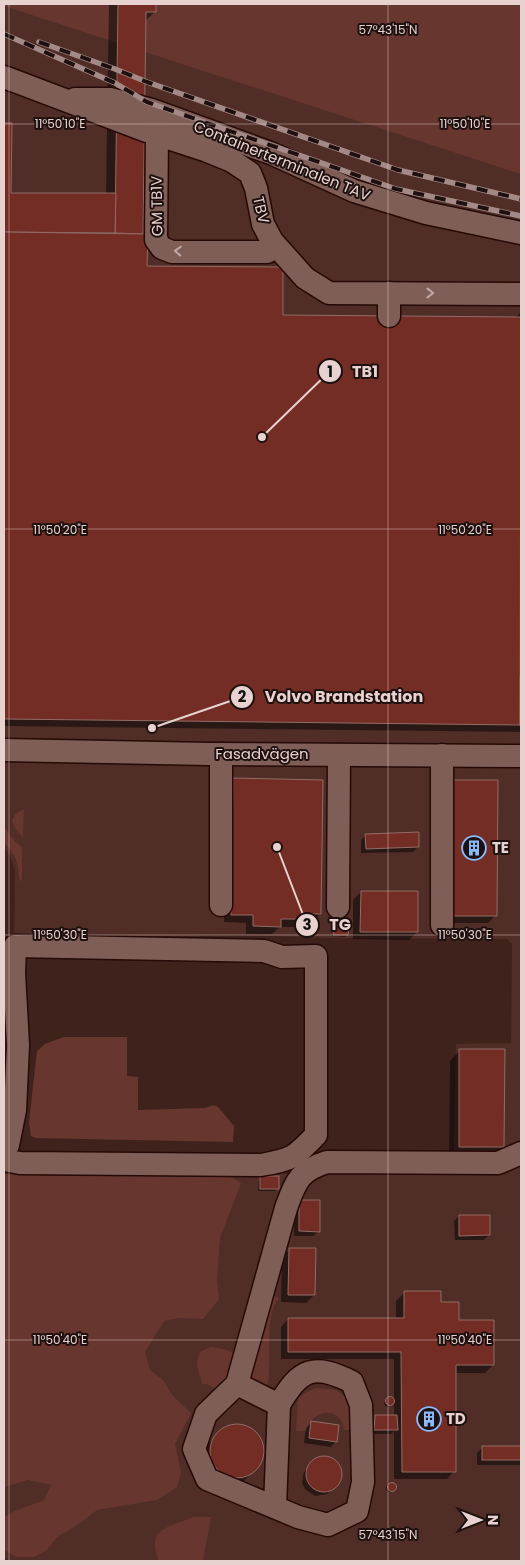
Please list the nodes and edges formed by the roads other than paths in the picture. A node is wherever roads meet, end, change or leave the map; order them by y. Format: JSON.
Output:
{"nodes":[{"id":1,"x":4,"y":77,"type":"edge"},
{"id":2,"x":43,"y":92,"type":"junction"},
{"id":3,"x":157,"y":134,"type":"junction"},
{"id":4,"x":521,"y":233,"type":"edge"},
{"id":5,"x":272,"y":241,"type":"junction"},
{"id":6,"x":389,"y":293,"type":"junction"},
{"id":7,"x":521,"y":294,"type":"edge"},
{"id":8,"x":389,"y":316,"type":"dead end"},
{"id":9,"x":4,"y":750,"type":"edge"},
{"id":10,"x":221,"y":754,"type":"junction"},
{"id":11,"x":339,"y":755,"type":"junction"},
{"id":12,"x":442,"y":755,"type":"junction"},
{"id":13,"x":521,"y":756,"type":"edge"},
{"id":14,"x":221,"y":905,"type":"dead end"},
{"id":15,"x":338,"y":907,"type":"dead end"},
{"id":16,"x":442,"y":924,"type":"dead end"},
{"id":17,"x":4,"y":1150,"type":"edge"},
{"id":18,"x":521,"y":1153,"type":"edge"},
{"id":19,"x":4,"y":1160,"type":"edge"},
{"id":20,"x":237,"y":1384,"type":"junction"},
{"id":21,"x":279,"y":1405,"type":"junction"},
{"id":22,"x":275,"y":1507,"type":"junction"}],
"edges":[{"from":1,"to":2,"type":"street","name":"TBV"},
{"from":2,"to":3,"type":"street","name":"TBV"},
{"from":2,"to":4,"type":"street","name":"Containerterminalen TAV"},
{"from":3,"to":5,"type":"street","name":"TBV"},
{"from":5,"to":3,"type":"street","name":"GM TB1V","one_way":true},
{"from":5,"to":6,"type":"street","name":"TBV"},
{"from":6,"to":7,"type":"street","name":"TBV","one_way":true},
{"from":6,"to":8,"type":"street"},
{"from":9,"to":10,"type":"street","name":"Fasadvägen"},
{"from":10,"to":11,"type":"street","name":"Fasadvägen"},
{"from":10,"to":14,"type":"street"},
{"from":11,"to":12,"type":"street","name":"Fasadvägen"},
{"from":11,"to":15,"type":"street"},
{"from":12,"to":13,"type":"street","name":"Fasadvägen"},
{"from":12,"to":16,"type":"street"},
{"from":17,"to":19,"type":"street"},
{"from":18,"to":20,"type":"street"},
{"from":20,"to":21,"type":"street"},
{"from":20,"to":22,"type":"street"},
{"from":21,"to":22,"type":"street"},
{"from":21,"to":22,"type":"street"}]}
